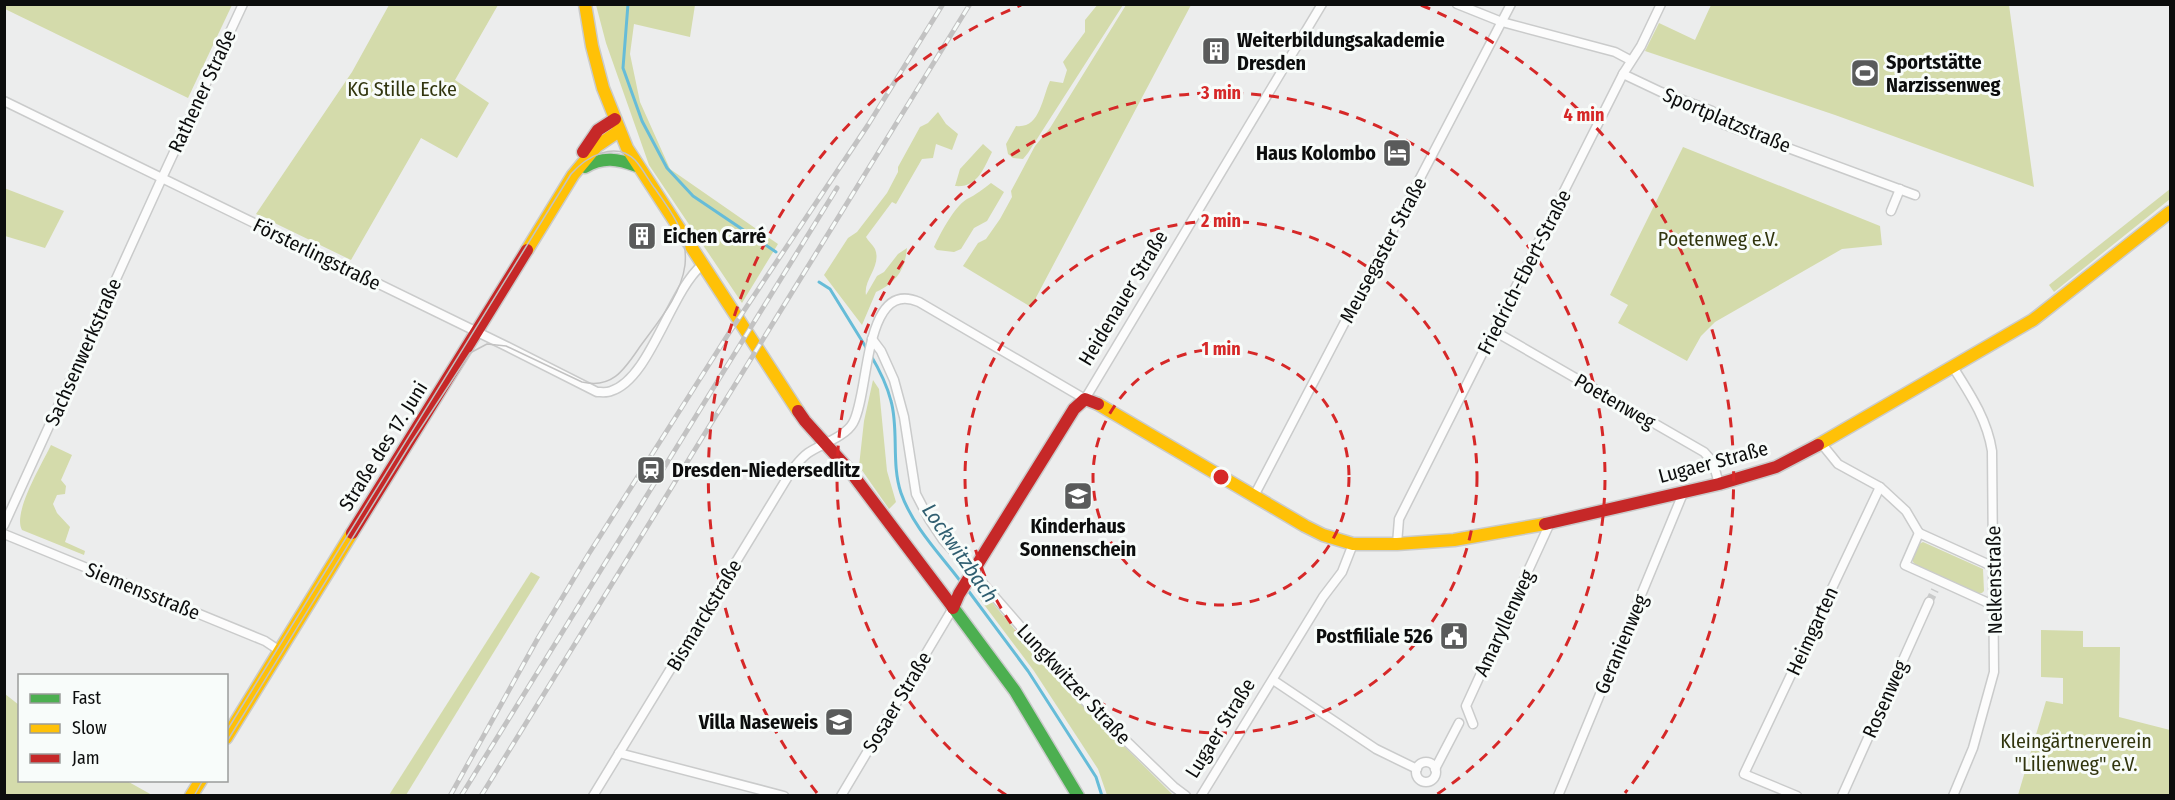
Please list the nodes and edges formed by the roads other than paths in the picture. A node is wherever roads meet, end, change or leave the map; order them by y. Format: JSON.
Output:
{"nodes":[{"id":1,"x":243,"y":4,"type":"edge"},
{"id":2,"x":585,"y":4,"type":"edge"},
{"id":3,"x":1322,"y":4,"type":"edge"},
{"id":4,"x":1457,"y":4,"type":"edge"},
{"id":5,"x":1511,"y":4,"type":"edge"},
{"id":6,"x":1661,"y":4,"type":"edge"},
{"id":7,"x":1502,"y":22,"type":"junction"},
{"id":8,"x":1630,"y":60,"type":"junction"},
{"id":9,"x":1623,"y":74,"type":"junction"},
{"id":10,"x":4,"y":101,"type":"edge"},
{"id":11,"x":617,"y":125,"type":"junction"},
{"id":12,"x":637,"y":166,"type":"junction"},
{"id":13,"x":573,"y":174,"type":"junction"},
{"id":14,"x":162,"y":178,"type":"junction"},
{"id":15,"x":1900,"y":189,"type":"junction"},
{"id":16,"x":1915,"y":195,"type":"dead end"},
{"id":17,"x":1891,"y":211,"type":"dead end"},
{"id":18,"x":2170,"y":212,"type":"edge"},
{"id":19,"x":702,"y":265,"type":"junction"},
{"id":20,"x":1494,"y":331,"type":"junction"},
{"id":21,"x":477,"y":332,"type":"junction"},
{"id":22,"x":872,"y":341,"type":"junction"},
{"id":23,"x":1953,"y":366,"type":"junction"},
{"id":24,"x":1085,"y":399,"type":"junction"},
{"id":25,"x":824,"y":443,"type":"junction"},
{"id":26,"x":1821,"y":443,"type":"junction"},
{"id":27,"x":1719,"y":483,"type":"junction"},
{"id":28,"x":1880,"y":487,"type":"junction"},
{"id":29,"x":1684,"y":491,"type":"junction"},
{"id":30,"x":1254,"y":496,"type":"junction"},
{"id":31,"x":1550,"y":523,"type":"junction"},
{"id":32,"x":4,"y":525,"type":"edge"},
{"id":33,"x":1919,"y":533,"type":"junction"},
{"id":34,"x":4,"y":534,"type":"edge"},
{"id":35,"x":1353,"y":544,"type":"junction"},
{"id":36,"x":1397,"y":544,"type":"junction"},
{"id":37,"x":1994,"y":567,"type":"junction"},
{"id":38,"x":971,"y":575,"type":"junction"},
{"id":39,"x":1939,"y":580,"type":"junction"},
{"id":40,"x":1935,"y":590,"type":"tunnel mouth"},
{"id":41,"x":1929,"y":602,"type":"tunnel mouth"},
{"id":42,"x":1995,"y":606,"type":"junction"},
{"id":43,"x":953,"y":608,"type":"junction"},
{"id":44,"x":280,"y":651,"type":"junction"},
{"id":45,"x":1273,"y":680,"type":"junction"},
{"id":46,"x":1459,"y":723,"type":"dead end"},
{"id":47,"x":1473,"y":724,"type":"dead end"},
{"id":48,"x":228,"y":735,"type":"edge"},
{"id":49,"x":619,"y":753,"type":"junction"},
{"id":50,"x":1417,"y":769,"type":"junction"},
{"id":51,"x":1436,"y":769,"type":"junction"},
{"id":52,"x":200,"y":782,"type":"edge"},
{"id":53,"x":191,"y":795,"type":"edge"},
{"id":54,"x":593,"y":795,"type":"edge"},
{"id":55,"x":784,"y":795,"type":"edge"},
{"id":56,"x":841,"y":795,"type":"edge"},
{"id":57,"x":1078,"y":795,"type":"edge"},
{"id":58,"x":1186,"y":795,"type":"edge"},
{"id":59,"x":1201,"y":795,"type":"edge"},
{"id":60,"x":1558,"y":795,"type":"edge"},
{"id":61,"x":1797,"y":795,"type":"edge"},
{"id":62,"x":1842,"y":795,"type":"edge"},
{"id":63,"x":1953,"y":795,"type":"edge"}],
"edges":[{"from":1,"to":14,"type":"street","name":"Rathener Straße"},
{"from":2,"to":11,"type":"street"},
{"from":3,"to":24,"type":"street","name":"Heidenauer Straße"},
{"from":4,"to":7,"type":"street"},
{"from":5,"to":7,"type":"street","name":"Meusegaster Straße"},
{"from":6,"to":8,"type":"street","name":"Friedrich-Ebert-Straße"},
{"from":7,"to":8,"type":"street"},
{"from":7,"to":30,"type":"street","name":"Meusegaster Straße"},
{"from":8,"to":9,"type":"street","name":"Friedrich-Ebert-Straße"},
{"from":9,"to":15,"type":"street","name":"Sportplatzstraße"},
{"from":9,"to":20,"type":"street","name":"Friedrich-Ebert-Straße"},
{"from":10,"to":14,"type":"street","name":"Försterlingstraße"},
{"from":11,"to":12,"type":"street"},
{"from":11,"to":13,"type":"street","name":"Straße des 17. Juni"},
{"from":12,"to":13,"type":"street"},
{"from":12,"to":19,"type":"street"},
{"from":13,"to":21,"type":"street","name":"Straße des 17. Juni"},
{"from":14,"to":21,"type":"street","name":"Försterlingstraße"},
{"from":14,"to":32,"type":"street","name":"Sachsenwerkstraße"},
{"from":15,"to":16,"type":"street","name":"Sportplatzstraße"},
{"from":15,"to":17,"type":"street"},
{"from":18,"to":23,"type":"street","name":"Lugaer Straße"},
{"from":19,"to":21,"type":"street","name":"Försterlingstraße"},
{"from":19,"to":25,"type":"street"},
{"from":20,"to":27,"type":"street","name":"Poetenweg"},
{"from":20,"to":36,"type":"street","name":"Friedrich-Ebert-Straße"},
{"from":21,"to":44,"type":"street","name":"Straße des 17. Juni"},
{"from":22,"to":24,"type":"street","name":"Bismarckstraße"},
{"from":22,"to":25,"type":"street","name":"Bismarckstraße"},
{"from":22,"to":38,"type":"street","name":"Lungkwitzer Straße"},
{"from":23,"to":26,"type":"street","name":"Lugaer Straße"},
{"from":23,"to":37,"type":"street","name":"Nelkenstraße"},
{"from":24,"to":30,"type":"street"},
{"from":24,"to":38,"type":"street","name":"Heidenauer Straße"},
{"from":25,"to":43,"type":"street"},
{"from":25,"to":49,"type":"street","name":"Bismarckstraße"},
{"from":26,"to":27,"type":"street","name":"Lugaer Straße"},
{"from":26,"to":28,"type":"street"},
{"from":27,"to":29,"type":"street","name":"Lugaer Straße"},
{"from":28,"to":33,"type":"street"},
{"from":28,"to":61,"type":"street","name":"Heimgarten"},
{"from":29,"to":31,"type":"street","name":"Lugaer Straße"},
{"from":29,"to":60,"type":"street","name":"Geranienweg"},
{"from":30,"to":35,"type":"street"},
{"from":31,"to":36,"type":"street","name":"Lugaer Straße"},
{"from":31,"to":47,"type":"street","name":"Amaryllenweg"},
{"from":33,"to":37,"type":"street"},
{"from":33,"to":39,"type":"street"},
{"from":34,"to":44,"type":"street","name":"Siemensstraße"},
{"from":35,"to":36,"type":"street","name":"Lugaer Straße"},
{"from":35,"to":45,"type":"street","name":"Lugaer Straße"},
{"from":37,"to":42,"type":"street","name":"Nelkenstraße"},
{"from":38,"to":43,"type":"street","name":"Heidenauer Straße"},
{"from":38,"to":58,"type":"street","name":"Lungkwitzer Straße"},
{"from":39,"to":40,"type":"street"},
{"from":39,"to":42,"type":"street"},
{"from":41,"to":62,"type":"street","name":"Rosenweg"},
{"from":42,"to":63,"type":"street","name":"Nelkenstraße"},
{"from":43,"to":56,"type":"street","name":"Sosaer Straße"},
{"from":43,"to":57,"type":"street"},
{"from":44,"to":48,"type":"street","name":"Straße des 17. Juni"},
{"from":45,"to":50,"type":"street","name":"Lugaer Straße"},
{"from":45,"to":59,"type":"street","name":"Lugaer Straße"},
{"from":46,"to":51,"type":"street"},
{"from":49,"to":54,"type":"street","name":"Bismarckstraße"},
{"from":49,"to":55,"type":"street"},
{"from":50,"to":51,"type":"street","name":"Lugaer Straße"},
{"from":50,"to":51,"type":"street","name":"Lugaer Straße"},
{"from":52,"to":53,"type":"street"}]}
